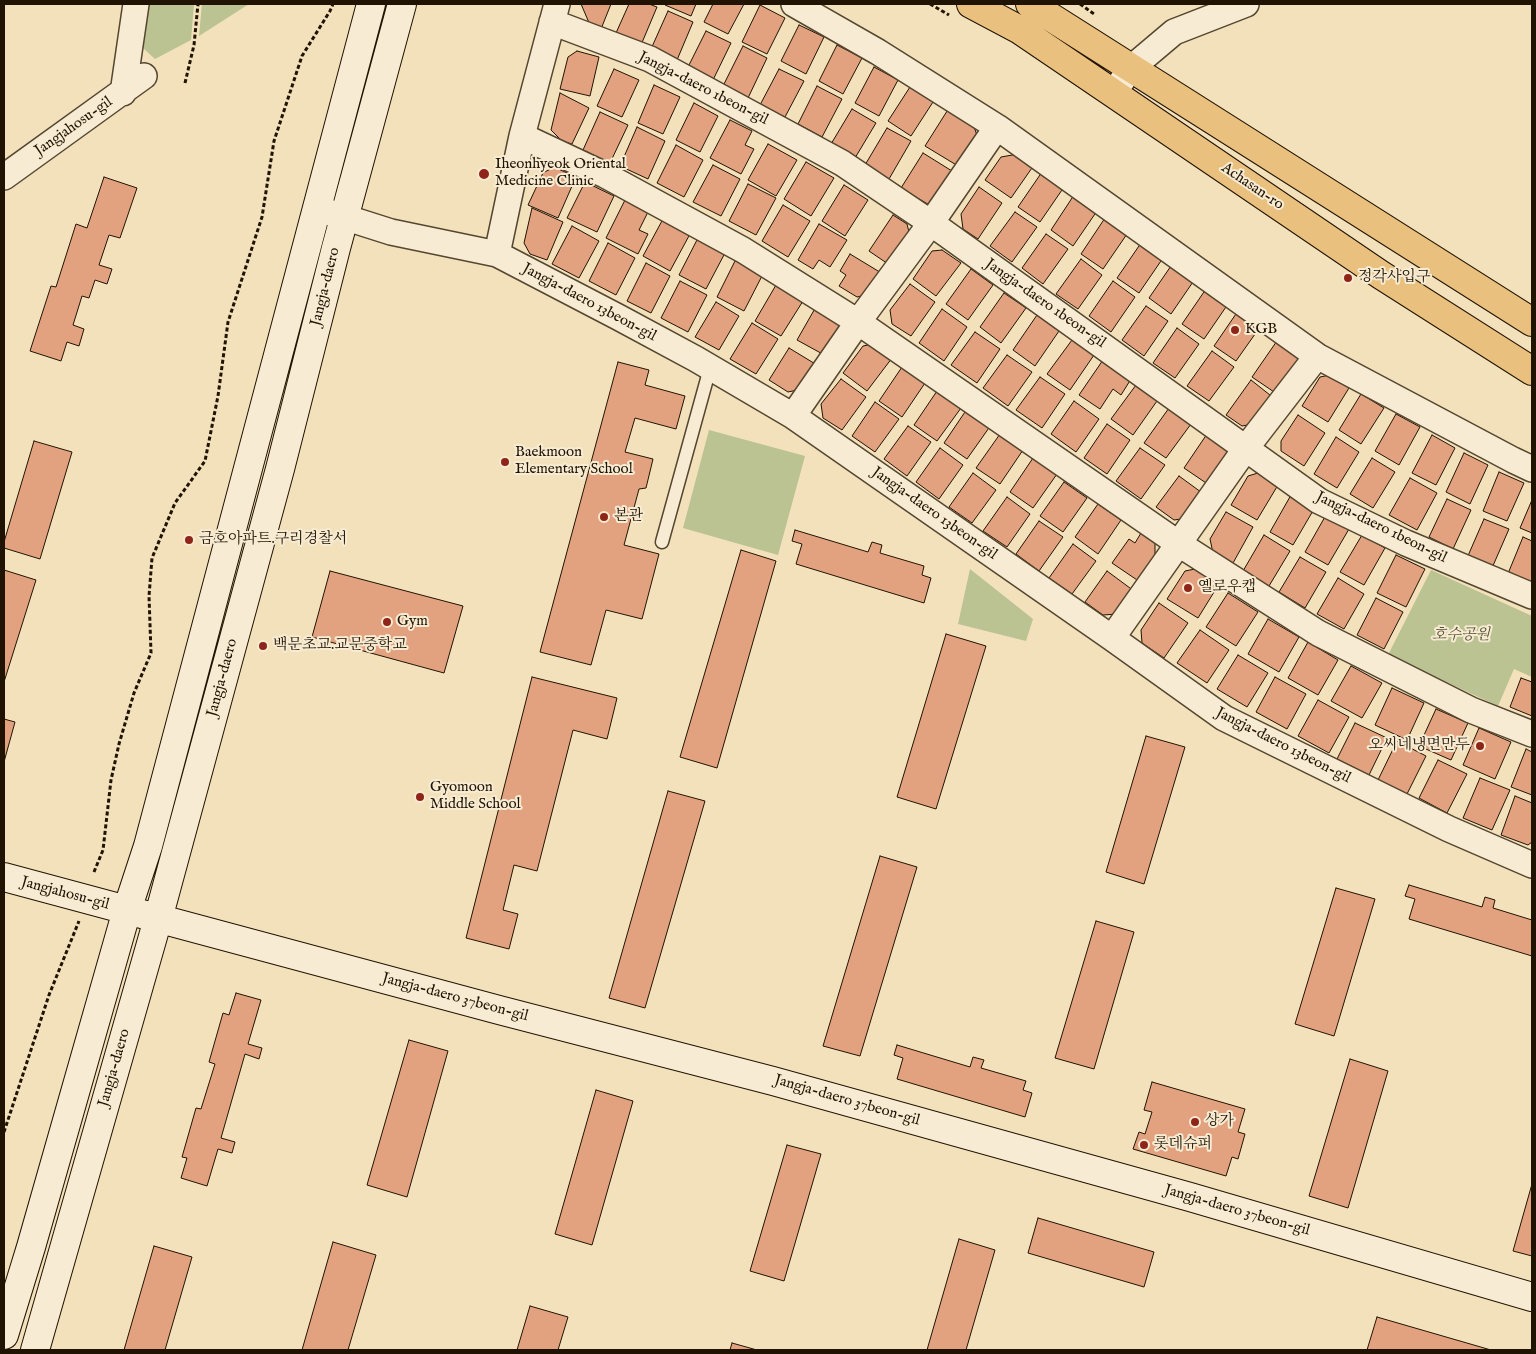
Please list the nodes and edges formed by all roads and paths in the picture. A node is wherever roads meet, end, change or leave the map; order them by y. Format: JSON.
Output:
{"nodes":[{"id":1,"x":136,"y":4,"type":"edge"},
{"id":2,"x":198,"y":4,"type":"edge"},
{"id":3,"x":333,"y":4,"type":"edge"},
{"id":4,"x":371,"y":4,"type":"edge"},
{"id":5,"x":402,"y":4,"type":"edge"},
{"id":6,"x":794,"y":4,"type":"edge"},
{"id":7,"x":971,"y":4,"type":"edge"},
{"id":8,"x":1030,"y":4,"type":"edge"},
{"id":9,"x":1246,"y":4,"type":"edge"},
{"id":10,"x":554,"y":13,"type":"edge"},
{"id":11,"x":1131,"y":68,"type":"junction"},
{"id":12,"x":144,"y":76,"type":"dead end"},
{"id":13,"x":185,"y":83,"type":"dead end"},
{"id":14,"x":122,"y":93,"type":"junction"},
{"id":15,"x":1114,"y":93,"type":"junction"},
{"id":16,"x":997,"y":127,"type":"junction"},
{"id":17,"x":522,"y":136,"type":"junction"},
{"id":18,"x":4,"y":177,"type":"edge"},
{"id":19,"x":316,"y":208,"type":"junction"},
{"id":20,"x":345,"y":216,"type":"junction"},
{"id":21,"x":931,"y":223,"type":"junction"},
{"id":22,"x":497,"y":254,"type":"junction"},
{"id":23,"x":858,"y":322,"type":"junction"},
{"id":24,"x":1532,"y":322,"type":"edge"},
{"id":25,"x":1317,"y":356,"type":"junction"},
{"id":26,"x":710,"y":368,"type":"junction"},
{"id":27,"x":1532,"y":371,"type":"edge"},
{"id":28,"x":792,"y":416,"type":"junction"},
{"id":29,"x":1246,"y":448,"type":"junction"},
{"id":30,"x":1532,"y":468,"type":"edge"},
{"id":31,"x":662,"y":542,"type":"dead end"},
{"id":32,"x":1179,"y":544,"type":"junction"},
{"id":33,"x":1532,"y":596,"type":"edge"},
{"id":34,"x":1112,"y":638,"type":"junction"},
{"id":35,"x":1532,"y":734,"type":"edge"},
{"id":36,"x":1532,"y":865,"type":"edge"},
{"id":37,"x":94,"y":872,"type":"dead end"},
{"id":38,"x":4,"y":877,"type":"edge"},
{"id":39,"x":127,"y":910,"type":"junction"},
{"id":40,"x":81,"y":916,"type":"dead end"},
{"id":41,"x":158,"y":919,"type":"junction"},
{"id":42,"x":4,"y":1132,"type":"edge"},
{"id":43,"x":1532,"y":1297,"type":"edge"},
{"id":44,"x":4,"y":1335,"type":"edge"},
{"id":45,"x":35,"y":1350,"type":"edge"}],
"edges":[{"from":1,"to":14,"type":"street"},
{"from":2,"to":13,"type":"path"},
{"from":3,"to":37,"type":"path"},
{"from":4,"to":19,"type":"street","name":"Jangja-daero"},
{"from":5,"to":20,"type":"street","name":"Jangja-daero"},
{"from":6,"to":16,"type":"street"},
{"from":7,"to":15,"type":"main road","name":"Achasan-ro"},
{"from":8,"to":11,"type":"main road"},
{"from":9,"to":11,"type":"street"},
{"from":10,"to":17,"type":"street"},
{"from":10,"to":21,"type":"street","name":"Jangja-daero 1beon-gil"},
{"from":11,"to":15,"type":"street"},
{"from":11,"to":24,"type":"main road"},
{"from":12,"to":14,"type":"street","name":"Jangjahosu-gil"},
{"from":14,"to":18,"type":"street","name":"Jangjahosu-gil"},
{"from":15,"to":27,"type":"main road","name":"Achasan-ro"},
{"from":16,"to":21,"type":"street"},
{"from":16,"to":25,"type":"street"},
{"from":17,"to":22,"type":"street"},
{"from":17,"to":23,"type":"street"},
{"from":19,"to":20,"type":"street","name":"Jangja-daero 13beon-gil"},
{"from":19,"to":39,"type":"street","name":"Jangja-daero"},
{"from":20,"to":22,"type":"street","name":"Jangja-daero 13beon-gil"},
{"from":20,"to":41,"type":"street","name":"Jangja-daero"},
{"from":21,"to":23,"type":"street"},
{"from":21,"to":29,"type":"street","name":"Jangja-daero 1beon-gil"},
{"from":22,"to":26,"type":"street","name":"Jangja-daero 13beon-gil"},
{"from":23,"to":28,"type":"street"},
{"from":23,"to":32,"type":"street"},
{"from":25,"to":29,"type":"street"},
{"from":25,"to":30,"type":"street"},
{"from":26,"to":28,"type":"street","name":"Jangja-daero 13beon-gil"},
{"from":26,"to":31,"type":"lane"},
{"from":28,"to":34,"type":"street","name":"Jangja-daero 13beon-gil"},
{"from":29,"to":32,"type":"street"},
{"from":29,"to":33,"type":"street","name":"Jangja-daero 1beon-gil"},
{"from":32,"to":34,"type":"street"},
{"from":32,"to":35,"type":"street"},
{"from":34,"to":36,"type":"street","name":"Jangja-daero 13beon-gil"},
{"from":38,"to":39,"type":"street","name":"Jangjahosu-gil"},
{"from":39,"to":41,"type":"street","name":"Jangjahosu-gil"},
{"from":39,"to":44,"type":"street","name":"Jangja-daero"},
{"from":40,"to":42,"type":"path"},
{"from":41,"to":43,"type":"street","name":"Jangja-daero 37beon-gil"},
{"from":41,"to":45,"type":"street","name":"Jangja-daero"}]}
